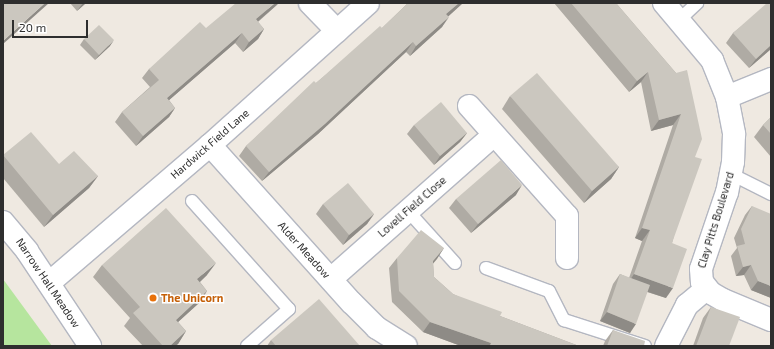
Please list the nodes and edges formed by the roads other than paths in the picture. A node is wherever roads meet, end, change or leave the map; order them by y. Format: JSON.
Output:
{"nodes":[{"id":1,"x":310,"y":3,"type":"edge"},
{"id":2,"x":368,"y":3,"type":"edge"},
{"id":3,"x":664,"y":3,"type":"edge"},
{"id":4,"x":697,"y":3,"type":"edge"},
{"id":5,"x":679,"y":20,"type":"junction"},
{"id":6,"x":337,"y":31,"type":"junction"},
{"id":7,"x":771,"y":79,"type":"edge"},
{"id":8,"x":727,"y":97,"type":"junction"},
{"id":9,"x":469,"y":106,"type":"dead end"},
{"id":10,"x":494,"y":135,"type":"junction"},
{"id":11,"x":210,"y":145,"type":"junction"},
{"id":12,"x":731,"y":174,"type":"junction"},
{"id":13,"x":771,"y":194,"type":"edge"},
{"id":14,"x":192,"y":201,"type":"dead end"},
{"id":15,"x":408,"y":211,"type":"junction"},
{"id":16,"x":3,"y":222,"type":"edge"},
{"id":17,"x":567,"y":258,"type":"dead end"},
{"id":18,"x":455,"y":263,"type":"dead end"},
{"id":19,"x":486,"y":268,"type":"dead end"},
{"id":20,"x":331,"y":279,"type":"junction"},
{"id":21,"x":49,"y":283,"type":"junction"},
{"id":22,"x":706,"y":289,"type":"junction"},
{"id":23,"x":771,"y":320,"type":"edge"},
{"id":24,"x":90,"y":346,"type":"edge"},
{"id":25,"x":247,"y":346,"type":"edge"},
{"id":26,"x":406,"y":346,"type":"edge"},
{"id":27,"x":645,"y":346,"type":"edge"},
{"id":28,"x":666,"y":346,"type":"edge"}],
"edges":[{"from":1,"to":6,"type":"street"},
{"from":2,"to":6,"type":"street","name":"Hardwick Field Lane"},
{"from":3,"to":5,"type":"street","name":"Clay Pitts Boulevard"},
{"from":4,"to":5,"type":"lane"},
{"from":5,"to":8,"type":"street","name":"Clay Pitts Boulevard"},
{"from":6,"to":11,"type":"street","name":"Hardwick Field Lane"},
{"from":7,"to":8,"type":"street"},
{"from":8,"to":12,"type":"street","name":"Clay Pitts Boulevard"},
{"from":9,"to":10,"type":"street"},
{"from":10,"to":15,"type":"street","name":"Lovell Field Close"},
{"from":10,"to":17,"type":"street"},
{"from":11,"to":20,"type":"street","name":"Alder Meadow"},
{"from":11,"to":21,"type":"street","name":"Hardwick Field Lane"},
{"from":12,"to":13,"type":"lane"},
{"from":12,"to":22,"type":"street","name":"Clay Pitts Boulevard"},
{"from":14,"to":25,"type":"lane"},
{"from":15,"to":18,"type":"lane"},
{"from":15,"to":20,"type":"street","name":"Lovell Field Close"},
{"from":16,"to":21,"type":"street","name":"Narrow Hall Meadow"},
{"from":19,"to":27,"type":"lane"},
{"from":20,"to":26,"type":"street","name":"Alder Meadow"},
{"from":21,"to":24,"type":"street","name":"Narrow Hall Meadow"},
{"from":22,"to":23,"type":"street"},
{"from":22,"to":28,"type":"street"}]}
